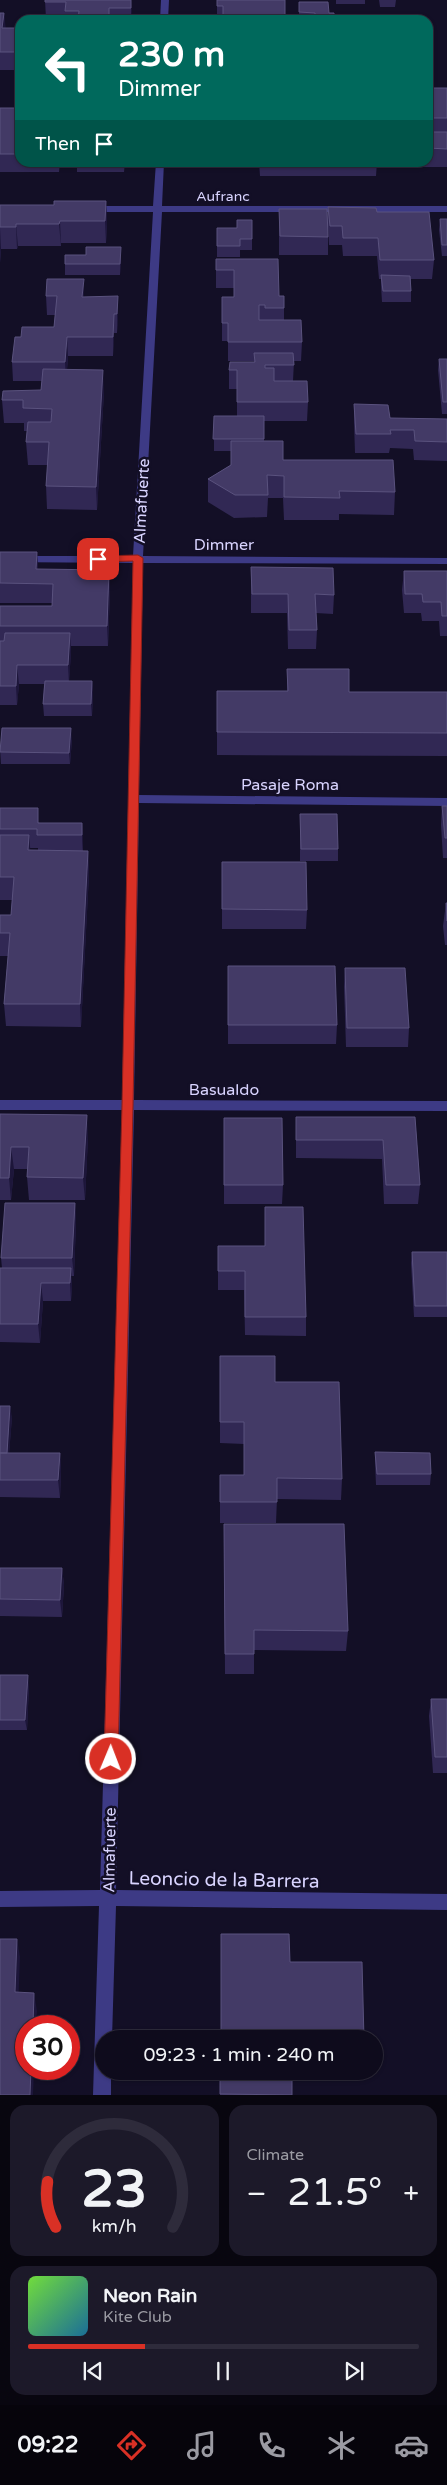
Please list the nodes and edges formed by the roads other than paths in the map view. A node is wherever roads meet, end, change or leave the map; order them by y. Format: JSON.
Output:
{"nodes":[{"id":1,"x":165,"y":0,"type":"edge"},
{"id":2,"x":164,"y":15,"type":"edge"},
{"id":3,"x":160,"y":167,"type":"edge"},
{"id":4,"x":79,"y":209,"type":"edge"},
{"id":5,"x":447,"y":209,"type":"edge"},
{"id":6,"x":158,"y":210,"type":"junction"},
{"id":7,"x":138,"y":558,"type":"junction"},
{"id":8,"x":0,"y":559,"type":"edge"},
{"id":9,"x":447,"y":561,"type":"edge"},
{"id":10,"x":133,"y":800,"type":"junction"},
{"id":11,"x":447,"y":802,"type":"edge"},
{"id":12,"x":0,"y":1106,"type":"edge"},
{"id":13,"x":128,"y":1106,"type":"junction"},
{"id":14,"x":447,"y":1106,"type":"edge"},
{"id":15,"x":107,"y":1898,"type":"junction"},
{"id":16,"x":0,"y":1899,"type":"edge"},
{"id":17,"x":447,"y":1902,"type":"edge"},
{"id":18,"x":104,"y":2030,"type":"edge"},
{"id":19,"x":103,"y":2080,"type":"edge"},
{"id":20,"x":102,"y":2095,"type":"edge"}],
"edges":[{"from":1,"to":2,"type":"street"},
{"from":3,"to":6,"type":"street","name":"Almafuerte"},
{"from":4,"to":6,"type":"street","name":"Aufranc"},
{"from":5,"to":6,"type":"street","name":"Aufranc"},
{"from":6,"to":7,"type":"street","name":"Almafuerte"},
{"from":7,"to":8,"type":"street","name":"Dimmer"},
{"from":7,"to":9,"type":"street","name":"Dimmer"},
{"from":7,"to":10,"type":"street","name":"Almafuerte"},
{"from":10,"to":11,"type":"street","name":"Pasaje Roma"},
{"from":10,"to":13,"type":"street","name":"Almafuerte"},
{"from":12,"to":13,"type":"street","name":"Basualdo"},
{"from":13,"to":14,"type":"street","name":"Basualdo"},
{"from":13,"to":15,"type":"street","name":"Almafuerte"},
{"from":15,"to":16,"type":"street","name":"Leoncio de la Barrera"},
{"from":15,"to":17,"type":"street","name":"Leoncio de la Barrera"},
{"from":15,"to":18,"type":"street","name":"Almafuerte"},
{"from":19,"to":20,"type":"street","name":"Almafuerte"}]}
